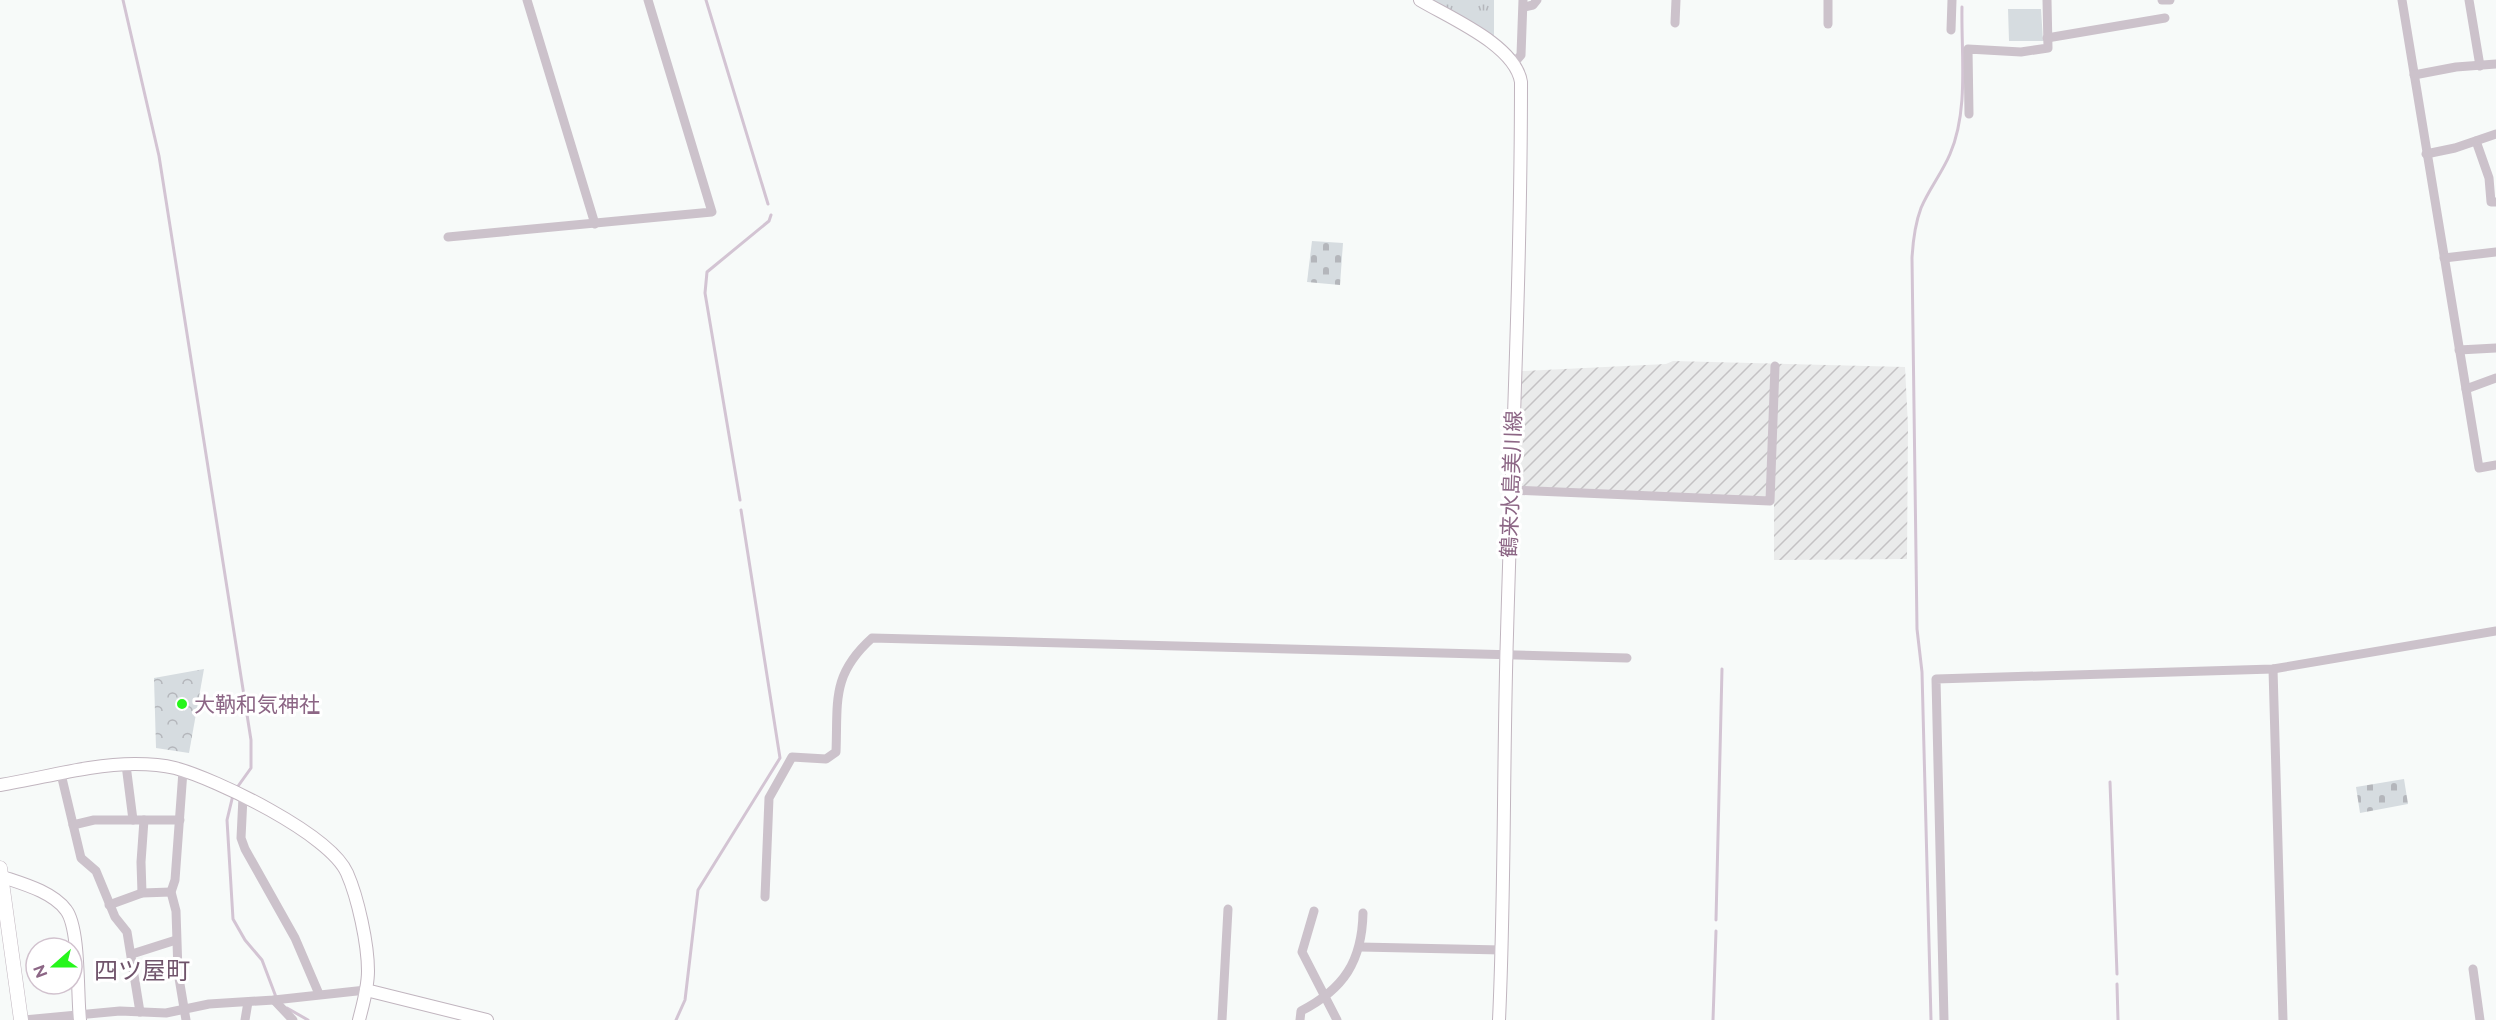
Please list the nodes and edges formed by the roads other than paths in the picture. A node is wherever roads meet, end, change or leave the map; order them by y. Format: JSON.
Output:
{"nodes":[{"id":1,"x":527,"y":0,"type":"edge"},
{"id":2,"x":648,"y":0,"type":"edge"},
{"id":3,"x":1420,"y":0,"type":"edge"},
{"id":4,"x":1537,"y":0,"type":"edge"},
{"id":5,"x":1676,"y":0,"type":"edge"},
{"id":6,"x":1828,"y":0,"type":"edge"},
{"id":7,"x":1952,"y":0,"type":"edge"},
{"id":8,"x":2047,"y":0,"type":"edge"},
{"id":9,"x":2162,"y":0,"type":"edge"},
{"id":10,"x":2170,"y":0,"type":"edge"},
{"id":11,"x":2402,"y":0,"type":"edge"},
{"id":12,"x":2469,"y":0,"type":"edge"},
{"id":13,"x":1524,"y":3,"type":"edge"},
{"id":14,"x":2165,"y":18,"type":"dead end"},
{"id":15,"x":1675,"y":23,"type":"dead end"},
{"id":16,"x":1828,"y":24,"type":"dead end"},
{"id":17,"x":1951,"y":30,"type":"dead end"},
{"id":18,"x":2047,"y":38,"type":"junction"},
{"id":19,"x":1514,"y":63,"type":"junction"},
{"id":20,"x":2496,"y":64,"type":"edge"},
{"id":21,"x":2480,"y":66,"type":"junction"},
{"id":22,"x":2414,"y":75,"type":"junction"},
{"id":23,"x":1969,"y":114,"type":"dead end"},
{"id":24,"x":2496,"y":134,"type":"edge"},
{"id":25,"x":2476,"y":141,"type":"junction"},
{"id":26,"x":2426,"y":154,"type":"junction"},
{"id":27,"x":2492,"y":178,"type":"edge"},
{"id":28,"x":2496,"y":202,"type":"edge"},
{"id":29,"x":595,"y":224,"type":"junction"},
{"id":30,"x":448,"y":237,"type":"dead end"},
{"id":31,"x":2496,"y":251,"type":"edge"},
{"id":32,"x":2444,"y":258,"type":"junction"},
{"id":33,"x":2496,"y":348,"type":"edge"},
{"id":34,"x":2459,"y":350,"type":"junction"},
{"id":35,"x":1776,"y":366,"type":"dead end"},
{"id":36,"x":2496,"y":378,"type":"edge"},
{"id":37,"x":2466,"y":389,"type":"junction"},
{"id":38,"x":2496,"y":465,"type":"edge"},
{"id":39,"x":1510,"y":490,"type":"junction"},
{"id":40,"x":2496,"y":631,"type":"edge"},
{"id":41,"x":1506,"y":653,"type":"junction"},
{"id":42,"x":1627,"y":658,"type":"dead end"},
{"id":43,"x":2273,"y":669,"type":"junction"},
{"id":44,"x":126,"y":765,"type":"junction"},
{"id":45,"x":183,"y":771,"type":"junction"},
{"id":46,"x":61,"y":774,"type":"junction"},
{"id":47,"x":0,"y":785,"type":"edge"},
{"id":48,"x":243,"y":797,"type":"junction"},
{"id":49,"x":133,"y":820,"type":"junction"},
{"id":50,"x":144,"y":820,"type":"junction"},
{"id":51,"x":180,"y":820,"type":"junction"},
{"id":52,"x":73,"y":825,"type":"junction"},
{"id":53,"x":0,"y":873,"type":"edge"},
{"id":54,"x":171,"y":892,"type":"junction"},
{"id":55,"x":142,"y":893,"type":"junction"},
{"id":56,"x":765,"y":897,"type":"dead end"},
{"id":57,"x":109,"y":905,"type":"junction"},
{"id":58,"x":1228,"y":909,"type":"dead end"},
{"id":59,"x":1314,"y":911,"type":"dead end"},
{"id":60,"x":1363,"y":913,"type":"dead end"},
{"id":61,"x":176,"y":940,"type":"junction"},
{"id":62,"x":1360,"y":947,"type":"junction"},
{"id":63,"x":1502,"y":950,"type":"junction"},
{"id":64,"x":132,"y":954,"type":"junction"},
{"id":65,"x":2473,"y":969,"type":"dead end"},
{"id":66,"x":366,"y":990,"type":"junction"},
{"id":67,"x":320,"y":994,"type":"junction"},
{"id":68,"x":1324,"y":998,"type":"junction"},
{"id":69,"x":274,"y":1000,"type":"junction"},
{"id":70,"x":248,"y":1002,"type":"junction"},
{"id":71,"x":184,"y":1007,"type":"junction"},
{"id":72,"x":141,"y":1012,"type":"junction"},
{"id":73,"x":80,"y":1018,"type":"edge"},
{"id":74,"x":23,"y":1020,"type":"edge"},
{"id":75,"x":186,"y":1020,"type":"edge"},
{"id":76,"x":245,"y":1020,"type":"edge"},
{"id":77,"x":292,"y":1020,"type":"edge"},
{"id":78,"x":359,"y":1020,"type":"edge"},
{"id":79,"x":487,"y":1020,"type":"edge"},
{"id":80,"x":1222,"y":1020,"type":"edge"},
{"id":81,"x":1300,"y":1020,"type":"edge"},
{"id":82,"x":1337,"y":1020,"type":"edge"},
{"id":83,"x":1499,"y":1020,"type":"edge"},
{"id":84,"x":1944,"y":1020,"type":"edge"},
{"id":85,"x":2283,"y":1020,"type":"edge"},
{"id":86,"x":2480,"y":1020,"type":"edge"}],
"edges":[{"from":1,"to":29,"type":"street"},
{"from":2,"to":29,"type":"street"},
{"from":3,"to":19,"type":"main road"},
{"from":4,"to":13,"type":"street"},
{"from":5,"to":15,"type":"street"},
{"from":6,"to":16,"type":"street"},
{"from":7,"to":17,"type":"street"},
{"from":8,"to":18,"type":"street"},
{"from":9,"to":10,"type":"street"},
{"from":11,"to":22,"type":"street"},
{"from":12,"to":21,"type":"street"},
{"from":13,"to":19,"type":"street"},
{"from":14,"to":18,"type":"street"},
{"from":18,"to":23,"type":"street"},
{"from":19,"to":39,"type":"main road","name":"鶴来水島美川線"},
{"from":20,"to":21,"type":"street"},
{"from":21,"to":22,"type":"street"},
{"from":22,"to":26,"type":"street"},
{"from":24,"to":25,"type":"street"},
{"from":25,"to":26,"type":"street"},
{"from":25,"to":27,"type":"street"},
{"from":26,"to":32,"type":"street"},
{"from":27,"to":28,"type":"street"},
{"from":29,"to":30,"type":"street"},
{"from":31,"to":32,"type":"street"},
{"from":32,"to":34,"type":"street"},
{"from":33,"to":34,"type":"street"},
{"from":34,"to":37,"type":"street"},
{"from":35,"to":39,"type":"street"},
{"from":36,"to":37,"type":"street"},
{"from":37,"to":38,"type":"street"},
{"from":39,"to":41,"type":"main road","name":"鶴来水島美川線"},
{"from":40,"to":43,"type":"street"},
{"from":41,"to":42,"type":"street"},
{"from":41,"to":56,"type":"street"},
{"from":41,"to":63,"type":"main road","name":"鶴来水島美川線"},
{"from":43,"to":84,"type":"street"},
{"from":43,"to":85,"type":"street"},
{"from":44,"to":45,"type":"main road"},
{"from":44,"to":46,"type":"main road"},
{"from":44,"to":49,"type":"street"},
{"from":45,"to":48,"type":"main road"},
{"from":45,"to":51,"type":"street"},
{"from":46,"to":47,"type":"main road"},
{"from":46,"to":52,"type":"street"},
{"from":48,"to":66,"type":"main road"},
{"from":48,"to":67,"type":"street"},
{"from":49,"to":50,"type":"street"},
{"from":49,"to":52,"type":"street"},
{"from":50,"to":51,"type":"street"},
{"from":50,"to":55,"type":"street"},
{"from":51,"to":54,"type":"street"},
{"from":52,"to":57,"type":"street"},
{"from":53,"to":73,"type":"main road"},
{"from":53,"to":74,"type":"main road"},
{"from":54,"to":55,"type":"street"},
{"from":54,"to":61,"type":"street"},
{"from":55,"to":57,"type":"street"},
{"from":57,"to":64,"type":"street"},
{"from":58,"to":80,"type":"street"},
{"from":59,"to":68,"type":"street"},
{"from":60,"to":62,"type":"street"},
{"from":61,"to":64,"type":"street"},
{"from":61,"to":71,"type":"street"},
{"from":62,"to":63,"type":"street"},
{"from":62,"to":68,"type":"street"},
{"from":63,"to":83,"type":"main road","name":"鶴来水島美川線"},
{"from":64,"to":72,"type":"street"},
{"from":65,"to":86,"type":"street"},
{"from":66,"to":67,"type":"street"},
{"from":66,"to":78,"type":"main road"},
{"from":66,"to":79,"type":"main road"},
{"from":67,"to":69,"type":"street"},
{"from":68,"to":81,"type":"street"},
{"from":68,"to":82,"type":"street"},
{"from":69,"to":70,"type":"street"},
{"from":69,"to":77,"type":"street"},
{"from":70,"to":71,"type":"street"},
{"from":70,"to":76,"type":"street"},
{"from":71,"to":72,"type":"street"},
{"from":71,"to":75,"type":"street"},
{"from":72,"to":73,"type":"street"},
{"from":73,"to":74,"type":"street"}]}
